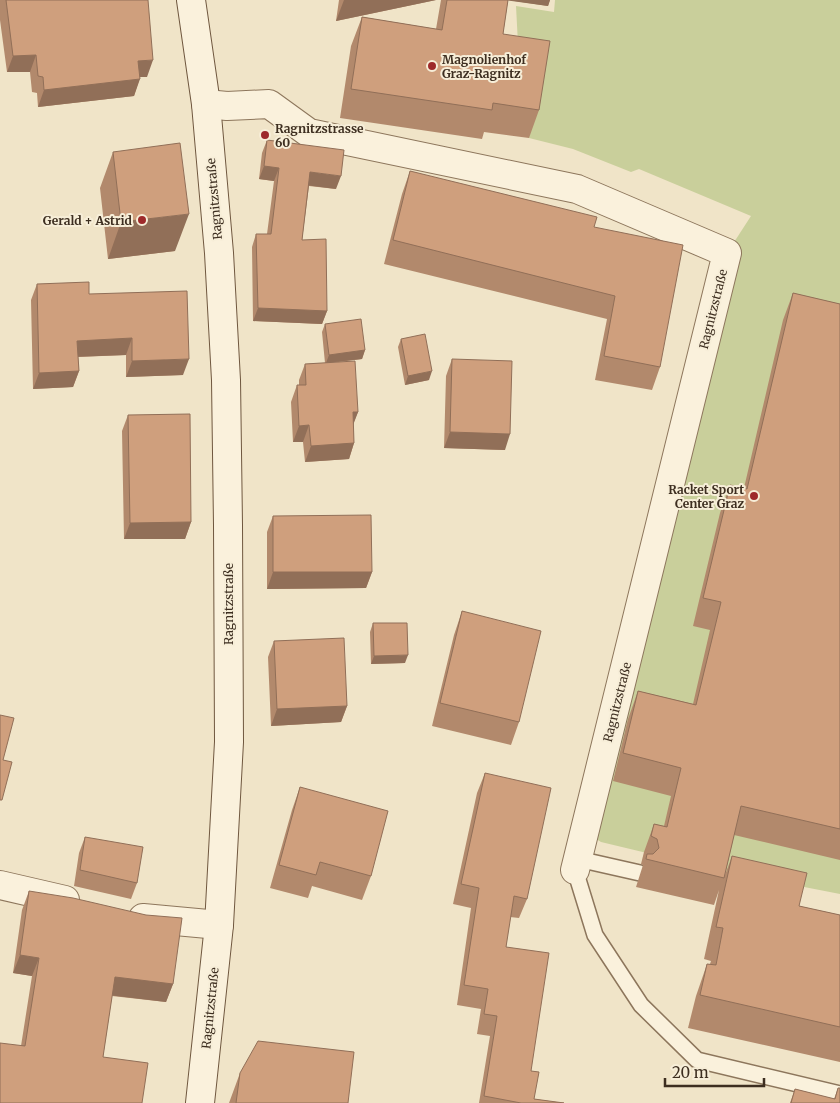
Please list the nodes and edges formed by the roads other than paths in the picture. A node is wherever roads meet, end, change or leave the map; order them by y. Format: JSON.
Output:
{"nodes":[{"id":1,"x":192,"y":0,"type":"edge"},
{"id":2,"x":206,"y":104,"type":"junction"},
{"id":3,"x":577,"y":865,"type":"junction"},
{"id":4,"x":640,"y":873,"type":"dead end"},
{"id":5,"x":0,"y":885,"type":"edge"},
{"id":6,"x":86,"y":905,"type":"edge"},
{"id":7,"x":115,"y":912,"type":"edge"},
{"id":8,"x":219,"y":925,"type":"junction"},
{"id":9,"x":840,"y":1094,"type":"edge"},
{"id":10,"x":200,"y":1103,"type":"edge"}],
"edges":[{"from":1,"to":2,"type":"street","name":"Ragnitzstraße"},
{"from":2,"to":3,"type":"street","name":"Ragnitzstraße"},
{"from":2,"to":8,"type":"street","name":"Ragnitzstraße"},
{"from":3,"to":4,"type":"lane"},
{"from":3,"to":9,"type":"lane"},
{"from":5,"to":6,"type":"street"},
{"from":7,"to":8,"type":"street"},
{"from":8,"to":10,"type":"street","name":"Ragnitzstraße"}]}
